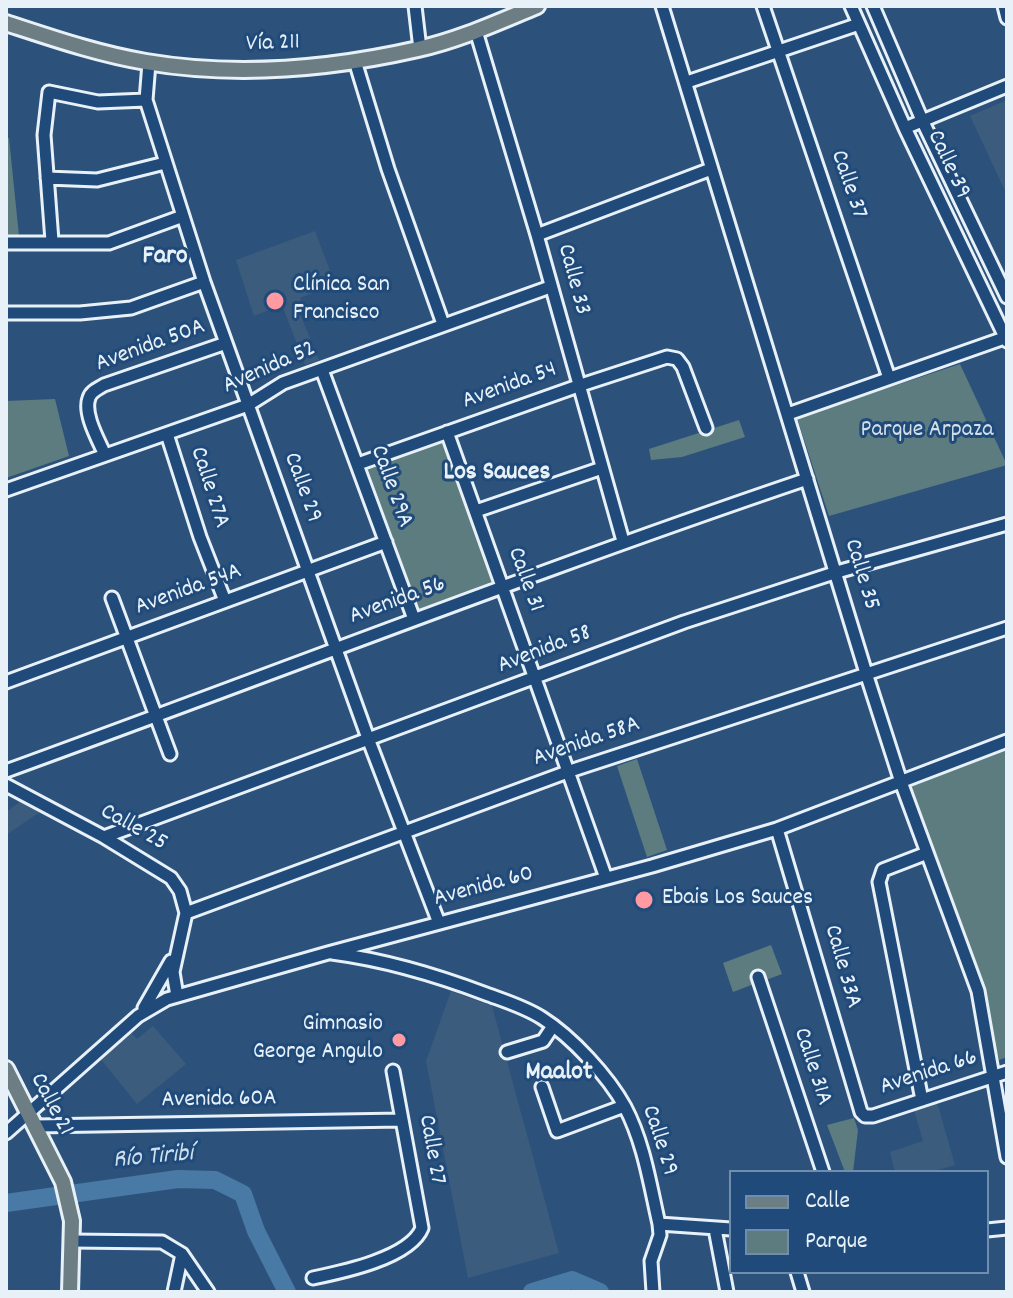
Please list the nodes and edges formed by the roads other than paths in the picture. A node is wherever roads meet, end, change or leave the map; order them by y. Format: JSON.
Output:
{"nodes":[{"id":1,"x":415,"y":6,"type":"edge"},
{"id":2,"x":537,"y":6,"type":"edge"},
{"id":3,"x":662,"y":6,"type":"edge"},
{"id":4,"x":763,"y":6,"type":"edge"},
{"id":5,"x":851,"y":6,"type":"edge"},
{"id":6,"x":873,"y":6,"type":"edge"},
{"id":7,"x":1004,"y":6,"type":"edge"},
{"id":8,"x":1007,"y":18,"type":"edge"},
{"id":9,"x":6,"y":23,"type":"edge"},
{"id":10,"x":859,"y":24,"type":"junction"},
{"id":11,"x":476,"y":31,"type":"junction"},
{"id":12,"x":420,"y":49,"type":"junction"},
{"id":13,"x":779,"y":52,"type":"junction"},
{"id":14,"x":355,"y":61,"type":"junction"},
{"id":15,"x":149,"y":63,"type":"junction"},
{"id":16,"x":687,"y":82,"type":"junction"},
{"id":17,"x":1007,"y":86,"type":"edge"},
{"id":18,"x":146,"y":100,"type":"junction"},
{"id":19,"x":922,"y":120,"type":"junction"},
{"id":20,"x":905,"y":128,"type":"junction"},
{"id":21,"x":165,"y":163,"type":"junction"},
{"id":22,"x":711,"y":169,"type":"junction"},
{"id":23,"x":47,"y":178,"type":"junction"},
{"id":24,"x":183,"y":216,"type":"junction"},
{"id":25,"x":537,"y":235,"type":"junction"},
{"id":26,"x":52,"y":241,"type":"junction"},
{"id":27,"x":6,"y":243,"type":"edge"},
{"id":28,"x":204,"y":282,"type":"junction"},
{"id":29,"x":550,"y":287,"type":"junction"},
{"id":30,"x":1007,"y":297,"type":"edge"},
{"id":31,"x":6,"y":313,"type":"edge"},
{"id":32,"x":443,"y":324,"type":"junction"},
{"id":33,"x":1006,"y":339,"type":"edge"},
{"id":34,"x":226,"y":343,"type":"junction"},
{"id":35,"x":322,"y":370,"type":"junction"},
{"id":36,"x":889,"y":378,"type":"junction"},
{"id":37,"x":578,"y":386,"type":"junction"},
{"id":38,"x":248,"y":405,"type":"junction"},
{"id":39,"x":788,"y":414,"type":"junction"},
{"id":40,"x":706,"y":428,"type":"dead end"},
{"id":41,"x":447,"y":432,"type":"junction"},
{"id":42,"x":167,"y":434,"type":"junction"},
{"id":43,"x":105,"y":455,"type":"junction"},
{"id":44,"x":358,"y":464,"type":"junction"},
{"id":45,"x":602,"y":468,"type":"junction"},
{"id":46,"x":807,"y":479,"type":"junction"},
{"id":47,"x":6,"y":490,"type":"edge"},
{"id":48,"x":476,"y":511,"type":"junction"},
{"id":49,"x":1007,"y":524,"type":"edge"},
{"id":50,"x":623,"y":541,"type":"junction"},
{"id":51,"x":386,"y":542,"type":"junction"},
{"id":52,"x":308,"y":572,"type":"junction"},
{"id":53,"x":837,"y":572,"type":"junction"},
{"id":54,"x":504,"y":588,"type":"junction"},
{"id":55,"x":112,"y":598,"type":"dead end"},
{"id":56,"x":225,"y":601,"type":"junction"},
{"id":57,"x":414,"y":619,"type":"junction"},
{"id":58,"x":1007,"y":628,"type":"edge"},
{"id":59,"x":127,"y":636,"type":"junction"},
{"id":60,"x":337,"y":648,"type":"junction"},
{"id":61,"x":866,"y":673,"type":"junction"},
{"id":62,"x":536,"y":678,"type":"junction"},
{"id":63,"x":6,"y":682,"type":"edge"},
{"id":64,"x":157,"y":716,"type":"junction"},
{"id":65,"x":369,"y":741,"type":"junction"},
{"id":66,"x":1007,"y":741,"type":"edge"},
{"id":67,"x":170,"y":754,"type":"dead end"},
{"id":68,"x":6,"y":771,"type":"edge"},
{"id":69,"x":570,"y":771,"type":"junction"},
{"id":70,"x":901,"y":782,"type":"junction"},
{"id":71,"x":6,"y":785,"type":"edge"},
{"id":72,"x":777,"y":829,"type":"junction"},
{"id":73,"x":404,"y":834,"type":"junction"},
{"id":74,"x":104,"y":837,"type":"junction"},
{"id":75,"x":927,"y":853,"type":"junction"},
{"id":76,"x":606,"y":878,"type":"junction"},
{"id":77,"x":186,"y":913,"type":"junction"},
{"id":78,"x":439,"y":923,"type":"junction"},
{"id":79,"x":179,"y":942,"type":"junction"},
{"id":80,"x":328,"y":953,"type":"junction"},
{"id":81,"x":758,"y":977,"type":"dead end"},
{"id":82,"x":177,"y":996,"type":"junction"},
{"id":83,"x":138,"y":1016,"type":"junction"},
{"id":84,"x":553,"y":1026,"type":"junction"},
{"id":85,"x":507,"y":1052,"type":"dead end"},
{"id":86,"x":6,"y":1069,"type":"edge"},
{"id":87,"x":393,"y":1071,"type":"dead end"},
{"id":88,"x":1007,"y":1072,"type":"edge"},
{"id":89,"x":993,"y":1076,"type":"junction"},
{"id":90,"x":542,"y":1087,"type":"dead end"},
{"id":91,"x":922,"y":1100,"type":"junction"},
{"id":92,"x":624,"y":1106,"type":"junction"},
{"id":93,"x":865,"y":1116,"type":"joint"},
{"id":94,"x":33,"y":1119,"type":"junction"},
{"id":95,"x":402,"y":1120,"type":"junction"},
{"id":96,"x":6,"y":1133,"type":"edge"},
{"id":97,"x":1007,"y":1157,"type":"edge"},
{"id":98,"x":822,"y":1170,"type":"edge"},
{"id":99,"x":659,"y":1224,"type":"junction"},
{"id":100,"x":715,"y":1229,"type":"junction"},
{"id":101,"x":729,"y":1229,"type":"edge"},
{"id":102,"x":71,"y":1241,"type":"junction"},
{"id":103,"x":182,"y":1254,"type":"junction"},
{"id":104,"x":313,"y":1278,"type":"dead end"},
{"id":105,"x":70,"y":1292,"type":"edge"},
{"id":106,"x":174,"y":1292,"type":"edge"},
{"id":107,"x":208,"y":1292,"type":"edge"},
{"id":108,"x":653,"y":1292,"type":"edge"},
{"id":109,"x":727,"y":1292,"type":"edge"}],
"edges":[{"from":1,"to":12,"type":"street"},
{"from":2,"to":11,"type":"main road","name":"Vía 211"},
{"from":3,"to":16,"type":"street","name":"Calle 35"},
{"from":4,"to":13,"type":"street","name":"Calle 37"},
{"from":5,"to":10,"type":"street","name":"Calle 39"},
{"from":6,"to":19,"type":"street","name":"Calle 39"},
{"from":7,"to":8,"type":"street"},
{"from":9,"to":15,"type":"main road","name":"Vía 211"},
{"from":10,"to":13,"type":"street"},
{"from":10,"to":20,"type":"street","name":"Calle 39"},
{"from":11,"to":12,"type":"main road","name":"Vía 211"},
{"from":11,"to":25,"type":"street","name":"Calle 33"},
{"from":12,"to":14,"type":"main road","name":"Vía 211"},
{"from":13,"to":16,"type":"street"},
{"from":13,"to":36,"type":"street","name":"Calle 37"},
{"from":14,"to":15,"type":"main road","name":"Vía 211"},
{"from":14,"to":32,"type":"street"},
{"from":15,"to":18,"type":"street","name":"Calle 29"},
{"from":16,"to":22,"type":"street","name":"Calle 35"},
{"from":17,"to":19,"type":"street"},
{"from":18,"to":21,"type":"street","name":"Calle 29"},
{"from":18,"to":23,"type":"street"},
{"from":19,"to":20,"type":"street"},
{"from":19,"to":30,"type":"street","name":"Calle 39"},
{"from":20,"to":33,"type":"street","name":"Calle 39"},
{"from":21,"to":23,"type":"street"},
{"from":21,"to":24,"type":"street","name":"Calle 29"},
{"from":22,"to":25,"type":"street"},
{"from":22,"to":39,"type":"street","name":"Calle 35"},
{"from":23,"to":26,"type":"street"},
{"from":24,"to":26,"type":"street"},
{"from":24,"to":28,"type":"street","name":"Calle 29"},
{"from":25,"to":29,"type":"street","name":"Calle 33"},
{"from":26,"to":27,"type":"street"},
{"from":28,"to":31,"type":"street"},
{"from":28,"to":34,"type":"street","name":"Calle 29"},
{"from":29,"to":32,"type":"street","name":"Avenida 52"},
{"from":29,"to":37,"type":"street","name":"Calle 33"},
{"from":32,"to":35,"type":"street","name":"Avenida 52"},
{"from":33,"to":36,"type":"street"},
{"from":34,"to":38,"type":"street","name":"Calle 29"},
{"from":34,"to":43,"type":"street","name":"Avenida 50A"},
{"from":35,"to":38,"type":"street","name":"Avenida 52"},
{"from":35,"to":44,"type":"street","name":"Calle 29A"},
{"from":36,"to":39,"type":"street"},
{"from":37,"to":40,"type":"street","name":"Avenida 54"},
{"from":37,"to":41,"type":"street","name":"Avenida 54"},
{"from":37,"to":45,"type":"street","name":"Calle 33"},
{"from":38,"to":42,"type":"street","name":"Avenida 52"},
{"from":38,"to":52,"type":"street","name":"Calle 29"},
{"from":39,"to":46,"type":"street","name":"Calle 35"},
{"from":41,"to":44,"type":"street","name":"Avenida 54"},
{"from":41,"to":48,"type":"street","name":"Calle 31"},
{"from":42,"to":43,"type":"street","name":"Avenida 52"},
{"from":42,"to":56,"type":"street","name":"Calle 27A"},
{"from":43,"to":47,"type":"street","name":"Avenida 52"},
{"from":44,"to":51,"type":"street","name":"Calle 29A"},
{"from":45,"to":48,"type":"street"},
{"from":45,"to":50,"type":"street","name":"Calle 33"},
{"from":46,"to":50,"type":"street","name":"Avenida 56"},
{"from":46,"to":53,"type":"street","name":"Calle 35"},
{"from":48,"to":54,"type":"street","name":"Calle 31"},
{"from":49,"to":53,"type":"street","name":"Avenida 58"},
{"from":50,"to":54,"type":"street","name":"Avenida 56"},
{"from":51,"to":52,"type":"street","name":"Avenida 54A"},
{"from":51,"to":57,"type":"street","name":"Calle 29A"},
{"from":52,"to":56,"type":"street","name":"Avenida 54A"},
{"from":52,"to":60,"type":"street","name":"Calle 29"},
{"from":53,"to":61,"type":"street","name":"Calle 35"},
{"from":53,"to":62,"type":"street","name":"Avenida 58"},
{"from":54,"to":57,"type":"street","name":"Avenida 56"},
{"from":54,"to":62,"type":"street","name":"Calle 31"},
{"from":55,"to":59,"type":"street"},
{"from":56,"to":59,"type":"street","name":"Avenida 54A"},
{"from":57,"to":60,"type":"street","name":"Avenida 56"},
{"from":58,"to":61,"type":"street","name":"Avenida 58A"},
{"from":59,"to":63,"type":"street","name":"Avenida 54A"},
{"from":59,"to":64,"type":"street"},
{"from":60,"to":64,"type":"street","name":"Avenida 56"},
{"from":60,"to":65,"type":"street","name":"Calle 29"},
{"from":61,"to":69,"type":"street","name":"Avenida 58A"},
{"from":61,"to":70,"type":"street","name":"Calle 35"},
{"from":62,"to":65,"type":"street","name":"Avenida 58"},
{"from":62,"to":69,"type":"street","name":"Calle 31"},
{"from":64,"to":67,"type":"street"},
{"from":64,"to":68,"type":"street","name":"Avenida 56"},
{"from":65,"to":73,"type":"street","name":"Calle 29"},
{"from":65,"to":74,"type":"street","name":"Avenida 58"},
{"from":66,"to":70,"type":"street","name":"Avenida 60"},
{"from":69,"to":73,"type":"street","name":"Avenida 58A"},
{"from":69,"to":76,"type":"street","name":"Calle 31"},
{"from":70,"to":72,"type":"street","name":"Avenida 60"},
{"from":70,"to":75,"type":"street","name":"Calle 35"},
{"from":71,"to":74,"type":"street","name":"Calle 25"},
{"from":72,"to":76,"type":"street","name":"Avenida 60"},
{"from":72,"to":93,"type":"street","name":"Calle 33A"},
{"from":73,"to":77,"type":"street","name":"Avenida 58A"},
{"from":73,"to":78,"type":"street","name":"Calle 29"},
{"from":74,"to":77,"type":"street","name":"Calle 25"},
{"from":75,"to":89,"type":"street","name":"Calle 35"},
{"from":75,"to":91,"type":"street","name":"Calle 33A"},
{"from":76,"to":78,"type":"street","name":"Avenida 60"},
{"from":77,"to":79,"type":"street"},
{"from":78,"to":80,"type":"street","name":"Avenida 60"},
{"from":79,"to":82,"type":"street"},
{"from":79,"to":83,"type":"street"},
{"from":80,"to":82,"type":"street","name":"Avenida 60"},
{"from":80,"to":84,"type":"street","name":"Calle 29"},
{"from":81,"to":98,"type":"street","name":"Calle 31A"},
{"from":82,"to":83,"type":"street","name":"Avenida 60"},
{"from":83,"to":94,"type":"street","name":"Avenida 60"},
{"from":84,"to":85,"type":"street"},
{"from":84,"to":92,"type":"street","name":"Calle 29"},
{"from":86,"to":94,"type":"main road","name":"Calle 21"},
{"from":87,"to":95,"type":"street","name":"Calle 27"},
{"from":88,"to":89,"type":"street","name":"Avenida 66"},
{"from":89,"to":91,"type":"street","name":"Avenida 66"},
{"from":89,"to":97,"type":"street","name":"Calle 35"},
{"from":90,"to":92,"type":"street"},
{"from":91,"to":93,"type":"street","name":"Avenida 66"},
{"from":92,"to":99,"type":"street","name":"Calle 29"},
{"from":94,"to":95,"type":"street","name":"Avenida 60A"},
{"from":94,"to":96,"type":"street","name":"Avenida 60"},
{"from":94,"to":102,"type":"main road","name":"Calle 21"},
{"from":95,"to":104,"type":"street","name":"Calle 27"},
{"from":99,"to":100,"type":"street"},
{"from":99,"to":108,"type":"street","name":"Calle 29"},
{"from":100,"to":101,"type":"street"},
{"from":100,"to":109,"type":"street"},
{"from":102,"to":103,"type":"street"},
{"from":102,"to":105,"type":"main road","name":"Calle 21"},
{"from":103,"to":106,"type":"street"},
{"from":103,"to":107,"type":"street"}]}
